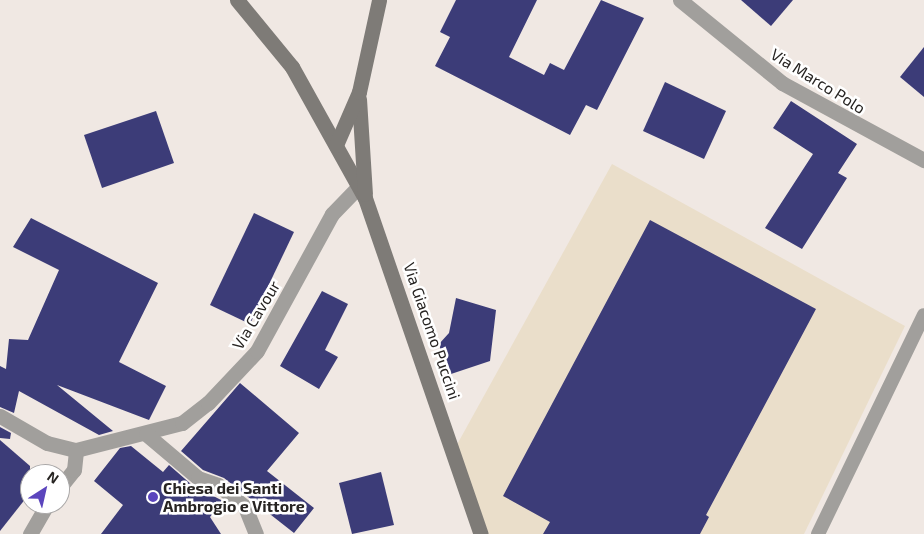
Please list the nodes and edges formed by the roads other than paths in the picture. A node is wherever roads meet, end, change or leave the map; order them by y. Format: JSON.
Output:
{"nodes":[{"id":1,"x":237,"y":0,"type":"edge"},
{"id":2,"x":379,"y":0,"type":"edge"},
{"id":3,"x":680,"y":0,"type":"edge"},
{"id":4,"x":359,"y":92,"type":"junction"},
{"id":5,"x":336,"y":145,"type":"junction"},
{"id":6,"x":924,"y":160,"type":"edge"},
{"id":7,"x":362,"y":192,"type":"junction"},
{"id":8,"x":924,"y":315,"type":"edge"},
{"id":9,"x":0,"y":416,"type":"edge"},
{"id":10,"x":146,"y":434,"type":"junction"},
{"id":11,"x":76,"y":450,"type":"junction"},
{"id":12,"x":70,"y":475,"type":"edge"},
{"id":13,"x":41,"y":514,"type":"edge"},
{"id":14,"x":30,"y":534,"type":"edge"},
{"id":15,"x":256,"y":534,"type":"edge"},
{"id":16,"x":481,"y":534,"type":"edge"},
{"id":17,"x":818,"y":534,"type":"edge"}],
"edges":[{"from":1,"to":5,"type":"street","name":"Via Giacomo Puccini"},
{"from":2,"to":4,"type":"street"},
{"from":3,"to":6,"type":"street","name":"Via Marco Polo"},
{"from":4,"to":5,"type":"street"},
{"from":4,"to":7,"type":"street"},
{"from":5,"to":7,"type":"street","name":"Via Giacomo Puccini"},
{"from":7,"to":10,"type":"street","name":"Via Cavour"},
{"from":7,"to":16,"type":"street","name":"Via Giacomo Puccini"},
{"from":8,"to":17,"type":"lane"},
{"from":9,"to":11,"type":"street"},
{"from":10,"to":11,"type":"street","name":"Via Cavour"},
{"from":10,"to":15,"type":"street"},
{"from":11,"to":12,"type":"street"},
{"from":13,"to":14,"type":"street"}]}
